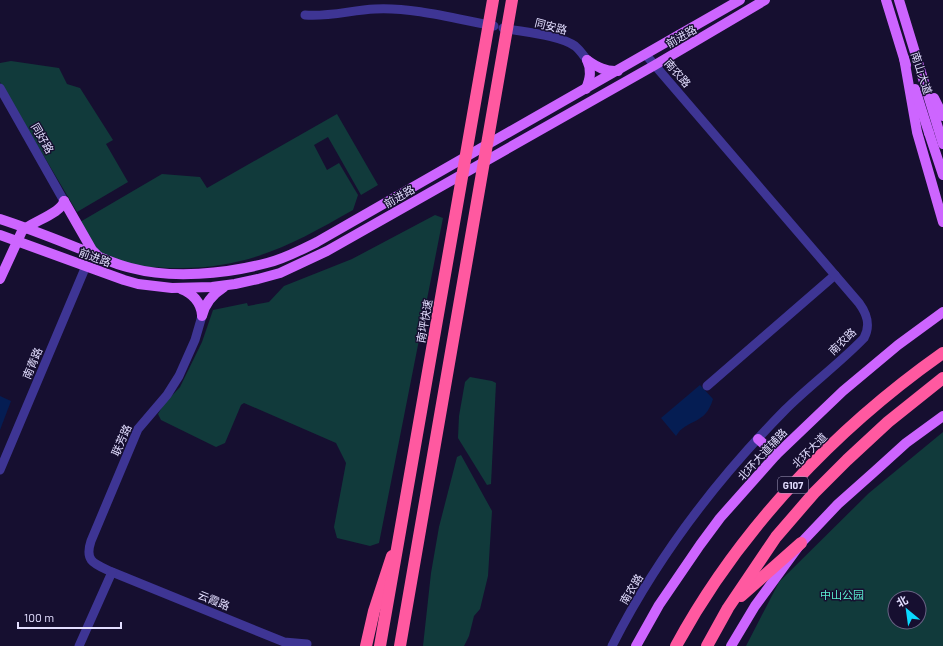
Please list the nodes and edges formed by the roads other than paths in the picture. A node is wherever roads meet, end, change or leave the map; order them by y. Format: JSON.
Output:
{"nodes":[{"id":1,"x":493,"y":0,"type":"edge"},
{"id":2,"x":512,"y":0,"type":"edge"},
{"id":3,"x":740,"y":0,"type":"edge"},
{"id":4,"x":765,"y":0,"type":"edge"},
{"id":5,"x":886,"y":0,"type":"edge"},
{"id":6,"x":899,"y":0,"type":"edge"},
{"id":7,"x":305,"y":15,"type":"dead end"},
{"id":8,"x":646,"y":54,"type":"junction"},
{"id":9,"x":904,"y":58,"type":"junction"},
{"id":10,"x":587,"y":60,"type":"junction"},
{"id":11,"x":655,"y":65,"type":"junction"},
{"id":12,"x":618,"y":71,"type":"junction"},
{"id":13,"x":921,"y":74,"type":"junction"},
{"id":14,"x":0,"y":88,"type":"edge"},
{"id":15,"x":586,"y":89,"type":"junction"},
{"id":16,"x":943,"y":116,"type":"edge"},
{"id":17,"x":934,"y":132,"type":"junction"},
{"id":18,"x":943,"y":144,"type":"edge"},
{"id":19,"x":943,"y":175,"type":"edge"},
{"id":20,"x":64,"y":201,"type":"junction"},
{"id":21,"x":0,"y":219,"type":"edge"},
{"id":22,"x":943,"y":222,"type":"edge"},
{"id":23,"x":455,"y":225,"type":"dead end"},
{"id":24,"x":25,"y":227,"type":"junction"},
{"id":25,"x":0,"y":235,"type":"edge"},
{"id":26,"x":16,"y":240,"type":"junction"},
{"id":27,"x":99,"y":257,"type":"junction"},
{"id":28,"x":86,"y":266,"type":"junction"},
{"id":29,"x":147,"y":271,"type":"junction"},
{"id":30,"x":168,"y":273,"type":"junction"},
{"id":31,"x":835,"y":275,"type":"junction"},
{"id":32,"x":0,"y":280,"type":"edge"},
{"id":33,"x":144,"y":285,"type":"junction"},
{"id":34,"x":226,"y":286,"type":"junction"},
{"id":35,"x":167,"y":288,"type":"junction"},
{"id":36,"x":181,"y":289,"type":"junction"},
{"id":37,"x":943,"y":308,"type":"edge"},
{"id":38,"x":939,"y":315,"type":"edge"},
{"id":39,"x":202,"y":316,"type":"junction"},
{"id":40,"x":943,"y":353,"type":"edge"},
{"id":41,"x":943,"y":378,"type":"edge"},
{"id":42,"x":707,"y":386,"type":"dead end"},
{"id":43,"x":943,"y":416,"type":"edge"},
{"id":44,"x":758,"y":439,"type":"junction"},
{"id":45,"x":776,"y":455,"type":"junction"},
{"id":46,"x":0,"y":470,"type":"edge"},
{"id":47,"x":400,"y":537,"type":"junction"},
{"id":48,"x":800,"y":543,"type":"junction"},
{"id":49,"x":112,"y":572,"type":"junction"},
{"id":50,"x":728,"y":608,"type":"junction"},
{"id":51,"x":307,"y":644,"type":"dead end"},
{"id":52,"x":383,"y":645,"type":"edge"},
{"id":53,"x":80,"y":646,"type":"edge"},
{"id":54,"x":366,"y":646,"type":"edge"},
{"id":55,"x":400,"y":646,"type":"edge"},
{"id":56,"x":612,"y":646,"type":"edge"},
{"id":57,"x":636,"y":646,"type":"edge"},
{"id":58,"x":676,"y":646,"type":"edge"},
{"id":59,"x":707,"y":646,"type":"edge"},
{"id":60,"x":731,"y":646,"type":"edge"}],
"edges":[{"from":1,"to":47,"type":"highway","name":"南坪快速","bridge":true},
{"from":2,"to":55,"type":"highway","bridge":true},
{"from":3,"to":8,"type":"main road","name":"前进路"},
{"from":4,"to":11,"type":"main road","name":"前进路"},
{"from":5,"to":9,"type":"main road","name":"南山大道"},
{"from":6,"to":13,"type":"main road","name":"南山大道"},
{"from":7,"to":10,"type":"street","name":"同安路"},
{"from":8,"to":11,"type":"street","name":"南农路"},
{"from":8,"to":12,"type":"main road","name":"前进路"},
{"from":9,"to":17,"type":"main road","name":"南山大道"},
{"from":9,"to":22,"type":"main road"},
{"from":10,"to":12,"type":"main road"},
{"from":10,"to":15,"type":"main road"},
{"from":11,"to":31,"type":"street","name":"南农路"},
{"from":11,"to":34,"type":"main road","name":"前进路"},
{"from":12,"to":15,"type":"main road","name":"前进路"},
{"from":13,"to":16,"type":"main road"},
{"from":13,"to":17,"type":"main road","name":"南山大道"},
{"from":14,"to":20,"type":"street","name":"同好路"},
{"from":15,"to":30,"type":"main road","name":"前进路"},
{"from":17,"to":18,"type":"main road","name":"南山大道"},
{"from":17,"to":19,"type":"main road","name":"南山大道","bridge":true},
{"from":20,"to":24,"type":"main road"},
{"from":20,"to":27,"type":"main road"},
{"from":21,"to":24,"type":"main road","name":"前进路"},
{"from":23,"to":52,"type":"street"},
{"from":24,"to":26,"type":"main road"},
{"from":24,"to":27,"type":"main road","name":"前进路"},
{"from":25,"to":26,"type":"main road","name":"前进路"},
{"from":26,"to":28,"type":"main road","name":"前进路"},
{"from":26,"to":32,"type":"main road"},
{"from":27,"to":29,"type":"main road","name":"前进路"},
{"from":28,"to":33,"type":"main road","name":"前进路"},
{"from":28,"to":46,"type":"street","name":"南青路"},
{"from":29,"to":30,"type":"main road","name":"前进路"},
{"from":29,"to":33,"type":"main road"},
{"from":30,"to":35,"type":"main road"},
{"from":31,"to":42,"type":"street"},
{"from":31,"to":44,"type":"street","name":"南农路"},
{"from":33,"to":35,"type":"main road","name":"前进路"},
{"from":34,"to":36,"type":"main road","name":"前进路"},
{"from":34,"to":39,"type":"main road"},
{"from":35,"to":36,"type":"main road","name":"前进路"},
{"from":36,"to":39,"type":"main road"},
{"from":37,"to":38,"type":"main road","name":"北环大道辅路"},
{"from":38,"to":45,"type":"main road","name":"北环大道辅路"},
{"from":39,"to":49,"type":"street","name":"联芳路"},
{"from":40,"to":58,"type":"highway","name":"北环大道","number":"G107"},
{"from":41,"to":50,"type":"highway","number":"G107"},
{"from":43,"to":48,"type":"main road"},
{"from":44,"to":45,"type":"main road"},
{"from":44,"to":56,"type":"street","name":"南农路"},
{"from":45,"to":57,"type":"main road","name":"北环大道辅路"},
{"from":47,"to":52,"type":"highway","name":"南坪快速","bridge":true},
{"from":47,"to":54,"type":"highway","bridge":true},
{"from":48,"to":50,"type":"highway"},
{"from":48,"to":60,"type":"main road"},
{"from":49,"to":51,"type":"street","name":"云霞路"},
{"from":49,"to":53,"type":"street"},
{"from":50,"to":59,"type":"highway","number":"G107"}]}
